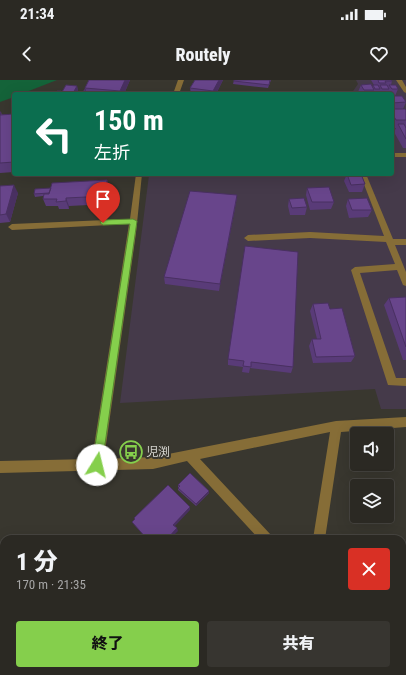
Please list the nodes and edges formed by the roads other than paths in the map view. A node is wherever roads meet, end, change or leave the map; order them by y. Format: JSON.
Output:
{"nodes":[{"id":1,"x":181,"y":80,"type":"edge"},
{"id":2,"x":399,"y":80,"type":"edge"},
{"id":3,"x":406,"y":91,"type":"edge"},
{"id":4,"x":177,"y":92,"type":"edge"},
{"id":5,"x":394,"y":155,"type":"edge"},
{"id":6,"x":406,"y":155,"type":"edge"},
{"id":7,"x":139,"y":176,"type":"edge"},
{"id":8,"x":364,"y":176,"type":"edge"},
{"id":9,"x":133,"y":221,"type":"junction"},
{"id":10,"x":12,"y":227,"type":"dead end"},
{"id":11,"x":248,"y":238,"type":"dead end"},
{"id":12,"x":389,"y":240,"type":"junction"},
{"id":13,"x":406,"y":242,"type":"edge"},
{"id":14,"x":400,"y":267,"type":"junction"},
{"id":15,"x":406,"y":283,"type":"edge"},
{"id":16,"x":406,"y":382,"type":"edge"},
{"id":17,"x":406,"y":422,"type":"edge"},
{"id":18,"x":336,"y":426,"type":"junction"},
{"id":19,"x":190,"y":456,"type":"junction"},
{"id":20,"x":97,"y":465,"type":"junction"},
{"id":21,"x":0,"y":467,"type":"edge"},
{"id":22,"x":263,"y":535,"type":"edge"},
{"id":23,"x":320,"y":535,"type":"edge"}],
"edges":[{"from":1,"to":4,"type":"street"},
{"from":2,"to":3,"type":"street"},
{"from":5,"to":6,"type":"street"},
{"from":7,"to":9,"type":"street"},
{"from":8,"to":12,"type":"street"},
{"from":9,"to":10,"type":"street"},
{"from":9,"to":20,"type":"street"},
{"from":11,"to":12,"type":"street"},
{"from":12,"to":13,"type":"street"},
{"from":12,"to":14,"type":"street"},
{"from":14,"to":15,"type":"street"},
{"from":14,"to":16,"type":"street"},
{"from":17,"to":18,"type":"street"},
{"from":18,"to":19,"type":"street"},
{"from":18,"to":23,"type":"street"},
{"from":19,"to":20,"type":"street"},
{"from":19,"to":22,"type":"street"},
{"from":20,"to":21,"type":"street"}]}
